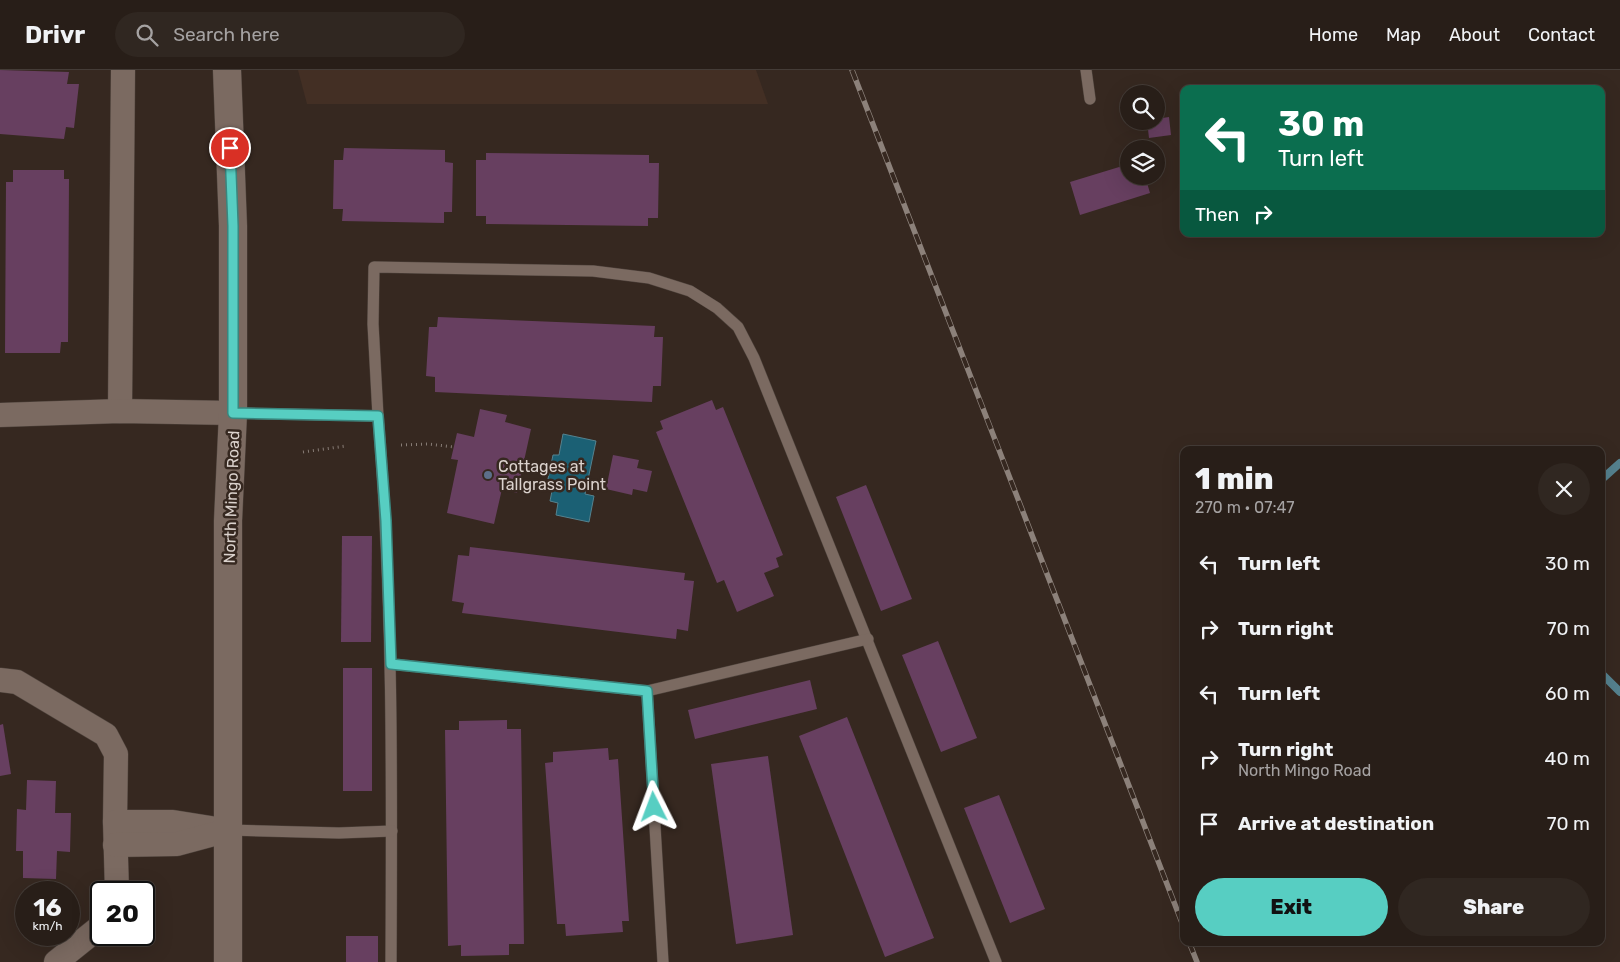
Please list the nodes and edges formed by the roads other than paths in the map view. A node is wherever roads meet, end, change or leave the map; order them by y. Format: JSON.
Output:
{"nodes":[{"id":1,"x":123,"y":70,"type":"edge"},
{"id":2,"x":227,"y":70,"type":"edge"},
{"id":3,"x":1086,"y":70,"type":"edge"},
{"id":4,"x":1090,"y":99,"type":"dead end"},
{"id":5,"x":120,"y":411,"type":"junction"},
{"id":6,"x":233,"y":413,"type":"junction"},
{"id":7,"x":0,"y":415,"type":"edge"},
{"id":8,"x":378,"y":416,"type":"junction"},
{"id":9,"x":868,"y":639,"type":"junction"},
{"id":10,"x":391,"y":664,"type":"junction"},
{"id":11,"x":0,"y":680,"type":"edge"},
{"id":12,"x":647,"y":691,"type":"junction"},
{"id":13,"x":115,"y":822,"type":"junction"},
{"id":14,"x":229,"y":830,"type":"junction"},
{"id":15,"x":392,"y":831,"type":"junction"},
{"id":16,"x":115,"y":845,"type":"junction"},
{"id":17,"x":117,"y":881,"type":"edge"},
{"id":18,"x":90,"y":935,"type":"edge"},
{"id":19,"x":56,"y":962,"type":"edge"},
{"id":20,"x":228,"y":962,"type":"edge"},
{"id":21,"x":391,"y":962,"type":"edge"},
{"id":22,"x":663,"y":962,"type":"edge"},
{"id":23,"x":996,"y":962,"type":"edge"}],
"edges":[{"from":1,"to":5,"type":"street"},
{"from":2,"to":6,"type":"street","name":"North Mingo Road"},
{"from":3,"to":4,"type":"lane"},
{"from":5,"to":6,"type":"street"},
{"from":5,"to":7,"type":"street"},
{"from":6,"to":8,"type":"lane"},
{"from":6,"to":14,"type":"street","name":"North Mingo Road"},
{"from":8,"to":9,"type":"lane"},
{"from":8,"to":10,"type":"lane"},
{"from":9,"to":12,"type":"lane"},
{"from":9,"to":23,"type":"lane"},
{"from":10,"to":12,"type":"lane"},
{"from":10,"to":15,"type":"lane"},
{"from":11,"to":13,"type":"street"},
{"from":12,"to":22,"type":"lane"},
{"from":13,"to":14,"type":"street"},
{"from":13,"to":16,"type":"street"},
{"from":14,"to":15,"type":"lane"},
{"from":14,"to":16,"type":"street"},
{"from":14,"to":20,"type":"street","name":"North Mingo Road"},
{"from":15,"to":21,"type":"lane"},
{"from":16,"to":17,"type":"street"},
{"from":18,"to":19,"type":"street"}]}
